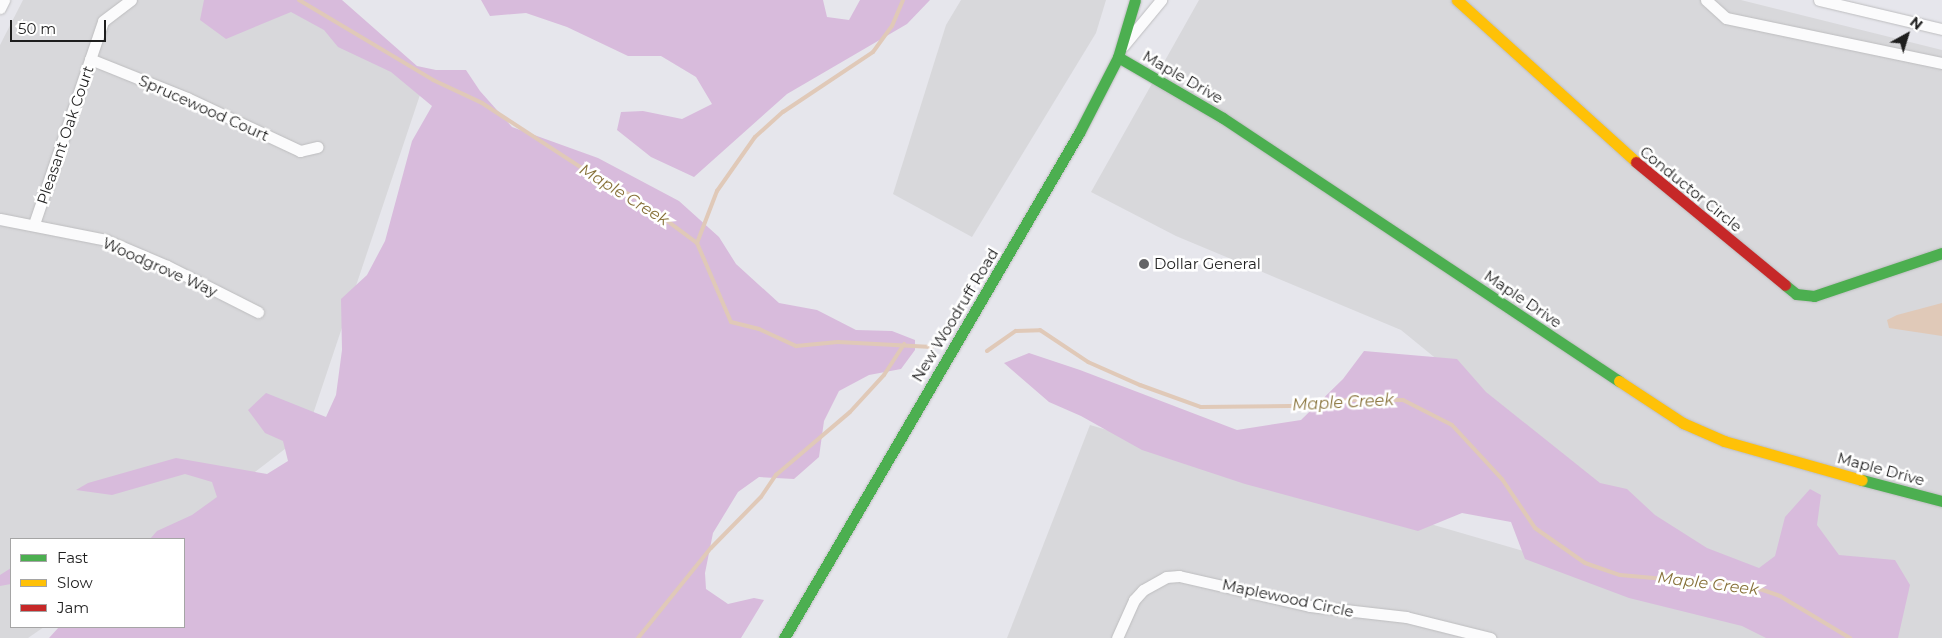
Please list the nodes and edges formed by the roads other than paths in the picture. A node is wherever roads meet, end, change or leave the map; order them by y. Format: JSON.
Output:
{"nodes":[{"id":1,"x":4,"y":0,"type":"edge"},
{"id":2,"x":131,"y":0,"type":"edge"},
{"id":3,"x":1135,"y":0,"type":"edge"},
{"id":4,"x":1161,"y":0,"type":"edge"},
{"id":5,"x":1457,"y":0,"type":"edge"},
{"id":6,"x":1706,"y":0,"type":"edge"},
{"id":7,"x":1819,"y":0,"type":"edge"},
{"id":8,"x":0,"y":8,"type":"edge"},
{"id":9,"x":1942,"y":29,"type":"edge"},
{"id":10,"x":1119,"y":53,"type":"junction"},
{"id":11,"x":90,"y":59,"type":"junction"},
{"id":12,"x":1942,"y":63,"type":"edge"},
{"id":13,"x":318,"y":147,"type":"dead end"},
{"id":14,"x":0,"y":220,"type":"edge"},
{"id":15,"x":34,"y":224,"type":"junction"},
{"id":16,"x":1942,"y":253,"type":"edge"},
{"id":17,"x":258,"y":312,"type":"dead end"},
{"id":18,"x":1942,"y":501,"type":"edge"},
{"id":19,"x":784,"y":638,"type":"edge"},
{"id":20,"x":1117,"y":638,"type":"edge"},
{"id":21,"x":1490,"y":638,"type":"edge"}],
"edges":[{"from":1,"to":8,"type":"street"},
{"from":2,"to":11,"type":"street","name":"Pleasant Oak Court"},
{"from":3,"to":10,"type":"street","name":"New Woodruff Road"},
{"from":4,"to":10,"type":"street"},
{"from":5,"to":16,"type":"street","name":"Conductor Circle"},
{"from":6,"to":12,"type":"street"},
{"from":7,"to":9,"type":"street"},
{"from":10,"to":18,"type":"street","name":"Maple Drive"},
{"from":10,"to":19,"type":"street","name":"New Woodruff Road"},
{"from":11,"to":13,"type":"street","name":"Sprucewood Court"},
{"from":11,"to":15,"type":"street","name":"Pleasant Oak Court"},
{"from":14,"to":15,"type":"street","name":"Woodgrove Way"},
{"from":15,"to":17,"type":"street","name":"Woodgrove Way"},
{"from":20,"to":21,"type":"street","name":"Maplewood Circle"}]}
